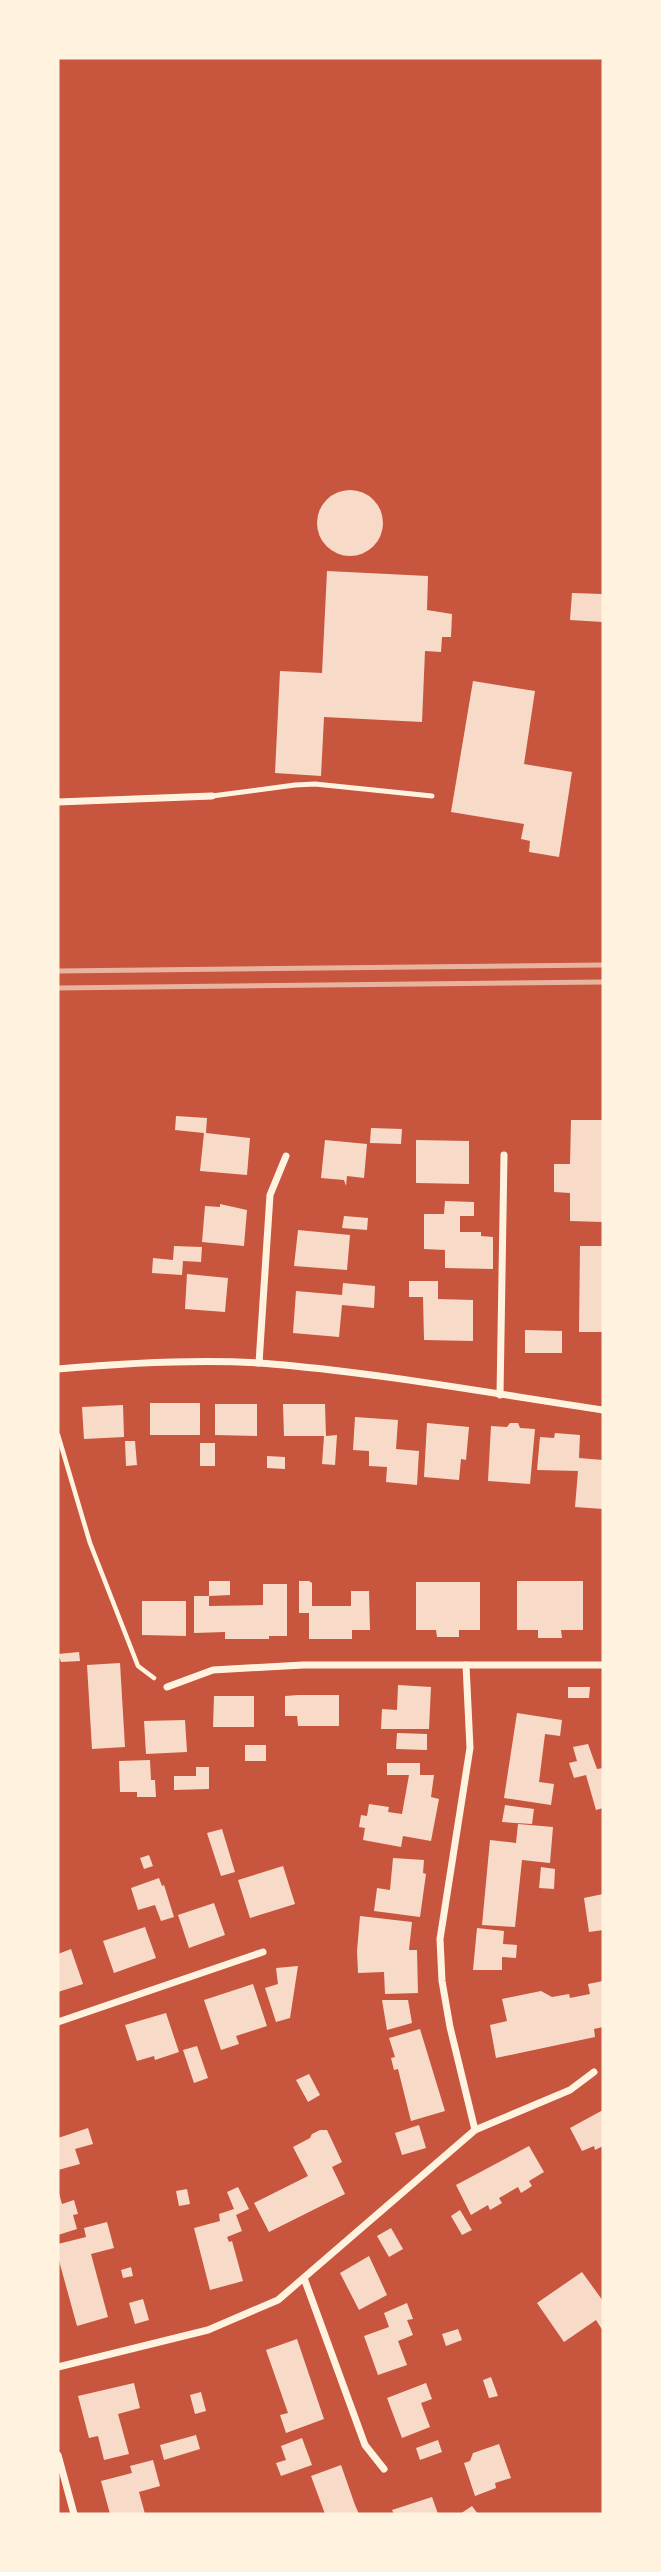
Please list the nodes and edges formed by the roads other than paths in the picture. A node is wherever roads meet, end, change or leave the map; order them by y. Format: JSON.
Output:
{"nodes":[{"id":1,"x":212,"y":796,"type":"joint"},
{"id":2,"x":432,"y":796,"type":"dead end"},
{"id":3,"x":58,"y":802,"type":"edge"},
{"id":4,"x":286,"y":1156,"type":"dead end"},
{"id":5,"x":504,"y":1156,"type":"dead end"},
{"id":6,"x":259,"y":1363,"type":"junction"},
{"id":7,"x":58,"y":1369,"type":"edge"},
{"id":8,"x":500,"y":1395,"type":"junction"},
{"id":9,"x":603,"y":1409,"type":"edge"},
{"id":10,"x":466,"y":1665,"type":"junction"},
{"id":11,"x":603,"y":1665,"type":"edge"},
{"id":12,"x":167,"y":1688,"type":"road end"},
{"id":13,"x":263,"y":1952,"type":"dead end"},
{"id":14,"x":58,"y":2022,"type":"edge"},
{"id":15,"x":594,"y":2072,"type":"dead end"},
{"id":16,"x":475,"y":2130,"type":"junction"},
{"id":17,"x":304,"y":2278,"type":"junction"},
{"id":18,"x":58,"y":2367,"type":"edge"},
{"id":19,"x":58,"y":2455,"type":"edge"},
{"id":20,"x":384,"y":2469,"type":"dead end"},
{"id":21,"x":74,"y":2514,"type":"edge"}],
"edges":[{"from":1,"to":2,"type":"lane"},
{"from":1,"to":3,"type":"street"},
{"from":4,"to":6,"type":"street"},
{"from":5,"to":8,"type":"street"},
{"from":6,"to":7,"type":"street"},
{"from":6,"to":8,"type":"street"},
{"from":8,"to":9,"type":"street"},
{"from":10,"to":11,"type":"street"},
{"from":10,"to":12,"type":"street"},
{"from":10,"to":16,"type":"street"},
{"from":13,"to":14,"type":"street"},
{"from":15,"to":16,"type":"street"},
{"from":16,"to":17,"type":"street"},
{"from":17,"to":18,"type":"street"},
{"from":17,"to":20,"type":"street"},
{"from":19,"to":21,"type":"street"}]}
